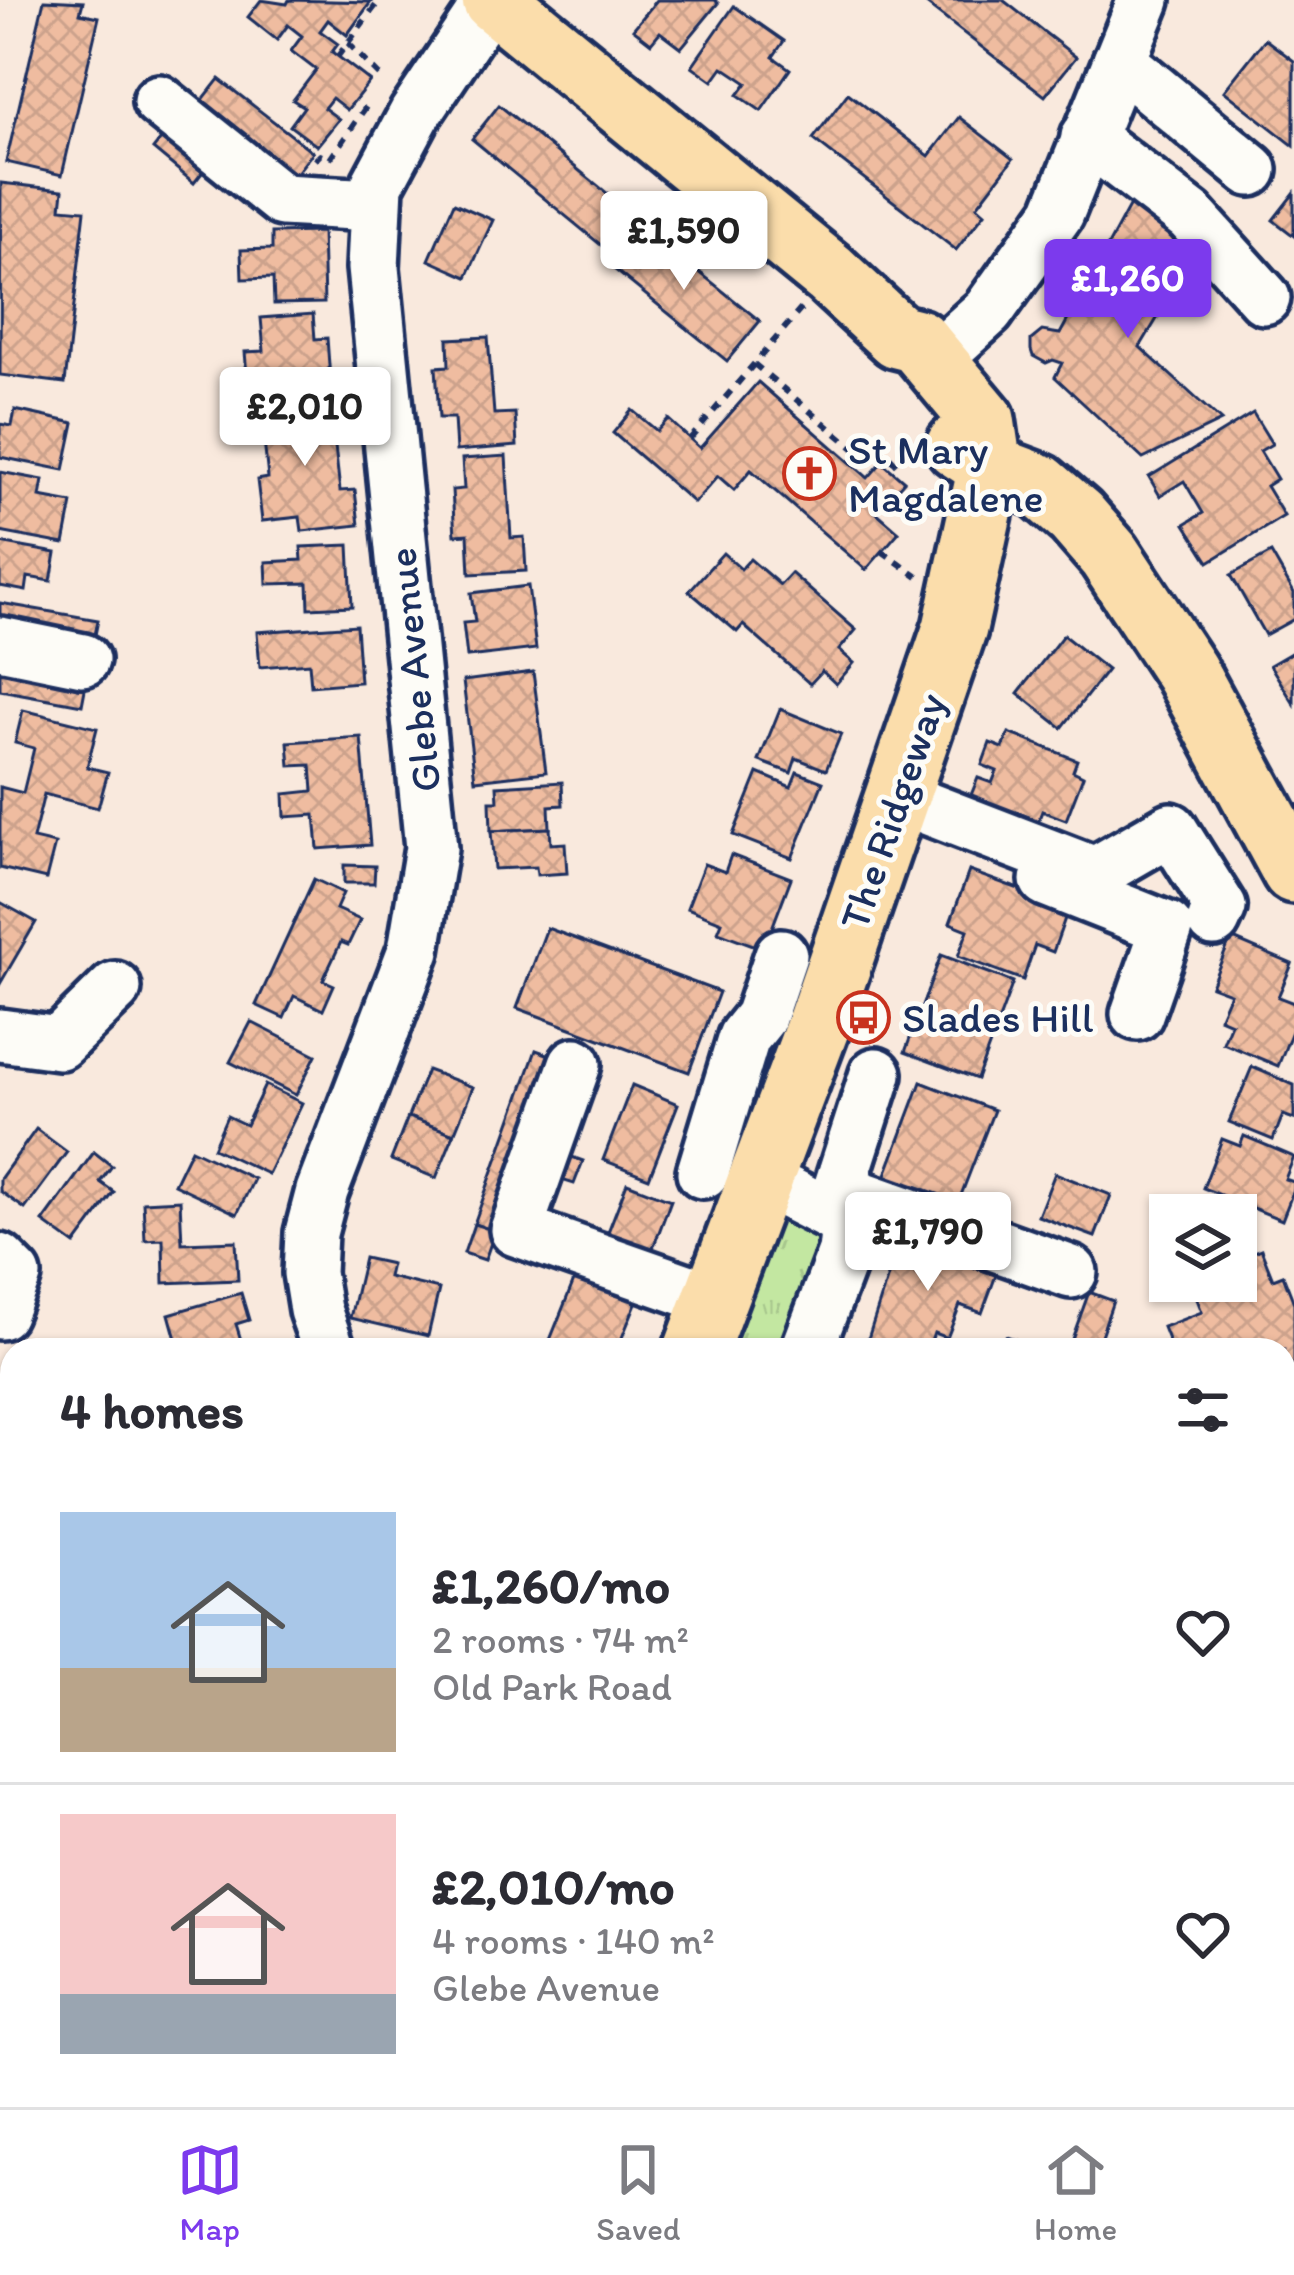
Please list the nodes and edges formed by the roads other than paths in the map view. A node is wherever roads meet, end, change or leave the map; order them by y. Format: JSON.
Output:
{"nodes":[{"id":1,"x":492,"y":0,"type":"edge"},
{"id":2,"x":1144,"y":0,"type":"edge"},
{"id":3,"x":1119,"y":61,"type":"junction"},
{"id":4,"x":159,"y":101,"type":"dead end"},
{"id":5,"x":1088,"y":137,"type":"junction"},
{"id":6,"x":1251,"y":170,"type":"dead end"},
{"id":7,"x":373,"y":205,"type":"junction"},
{"id":8,"x":1264,"y":298,"type":"dead end"},
{"id":9,"x":916,"y":348,"type":"junction"},
{"id":10,"x":990,"y":467,"type":"junction"},
{"id":11,"x":0,"y":643,"type":"edge"},
{"id":12,"x":83,"y":660,"type":"dead end"},
{"id":13,"x":894,"y":808,"type":"junction"},
{"id":14,"x":1294,"y":872,"type":"edge"},
{"id":15,"x":1214,"y":920,"type":"dead end"},
{"id":16,"x":781,"y":956,"type":"dead end"},
{"id":17,"x":115,"y":988,"type":"dead end"},
{"id":18,"x":1137,"y":1014,"type":"dead end"},
{"id":19,"x":0,"y":1035,"type":"edge"},
{"id":20,"x":575,"y":1064,"type":"dead end"},
{"id":21,"x":877,"y":1074,"type":"dead end"},
{"id":22,"x":758,"y":1094,"type":"junction"},
{"id":23,"x":731,"y":1175,"type":"junction"},
{"id":24,"x":843,"y":1206,"type":"junction"},
{"id":25,"x":0,"y":1259,"type":"edge"},
{"id":26,"x":1071,"y":1272,"type":"dead end"},
{"id":27,"x":0,"y":1313,"type":"edge"},
{"id":28,"x":705,"y":1325,"type":"edge"},
{"id":29,"x":325,"y":1338,"type":"edge"},
{"id":30,"x":812,"y":1338,"type":"edge"}],
"edges":[{"from":1,"to":7,"type":"street","name":"Glebe Avenue"},
{"from":1,"to":9,"type":"main road"},
{"from":2,"to":3,"type":"street"},
{"from":3,"to":5,"type":"street"},
{"from":3,"to":6,"type":"street"},
{"from":4,"to":7,"type":"street"},
{"from":5,"to":8,"type":"street"},
{"from":5,"to":9,"type":"street"},
{"from":7,"to":29,"type":"street","name":"Glebe Avenue"},
{"from":9,"to":10,"type":"main road"},
{"from":10,"to":13,"type":"main road","name":"The Ridgeway"},
{"from":10,"to":14,"type":"main road"},
{"from":11,"to":12,"type":"street"},
{"from":13,"to":15,"type":"street"},
{"from":13,"to":18,"type":"street"},
{"from":13,"to":22,"type":"main road","name":"The Ridgeway"},
{"from":16,"to":22,"type":"street"},
{"from":17,"to":19,"type":"street"},
{"from":20,"to":28,"type":"street"},
{"from":21,"to":24,"type":"street"},
{"from":22,"to":23,"type":"main road","name":"The Ridgeway"},
{"from":23,"to":24,"type":"street"},
{"from":23,"to":28,"type":"main road","name":"The Ridgeway"},
{"from":24,"to":26,"type":"street"},
{"from":24,"to":30,"type":"street"},
{"from":25,"to":27,"type":"street"}]}
